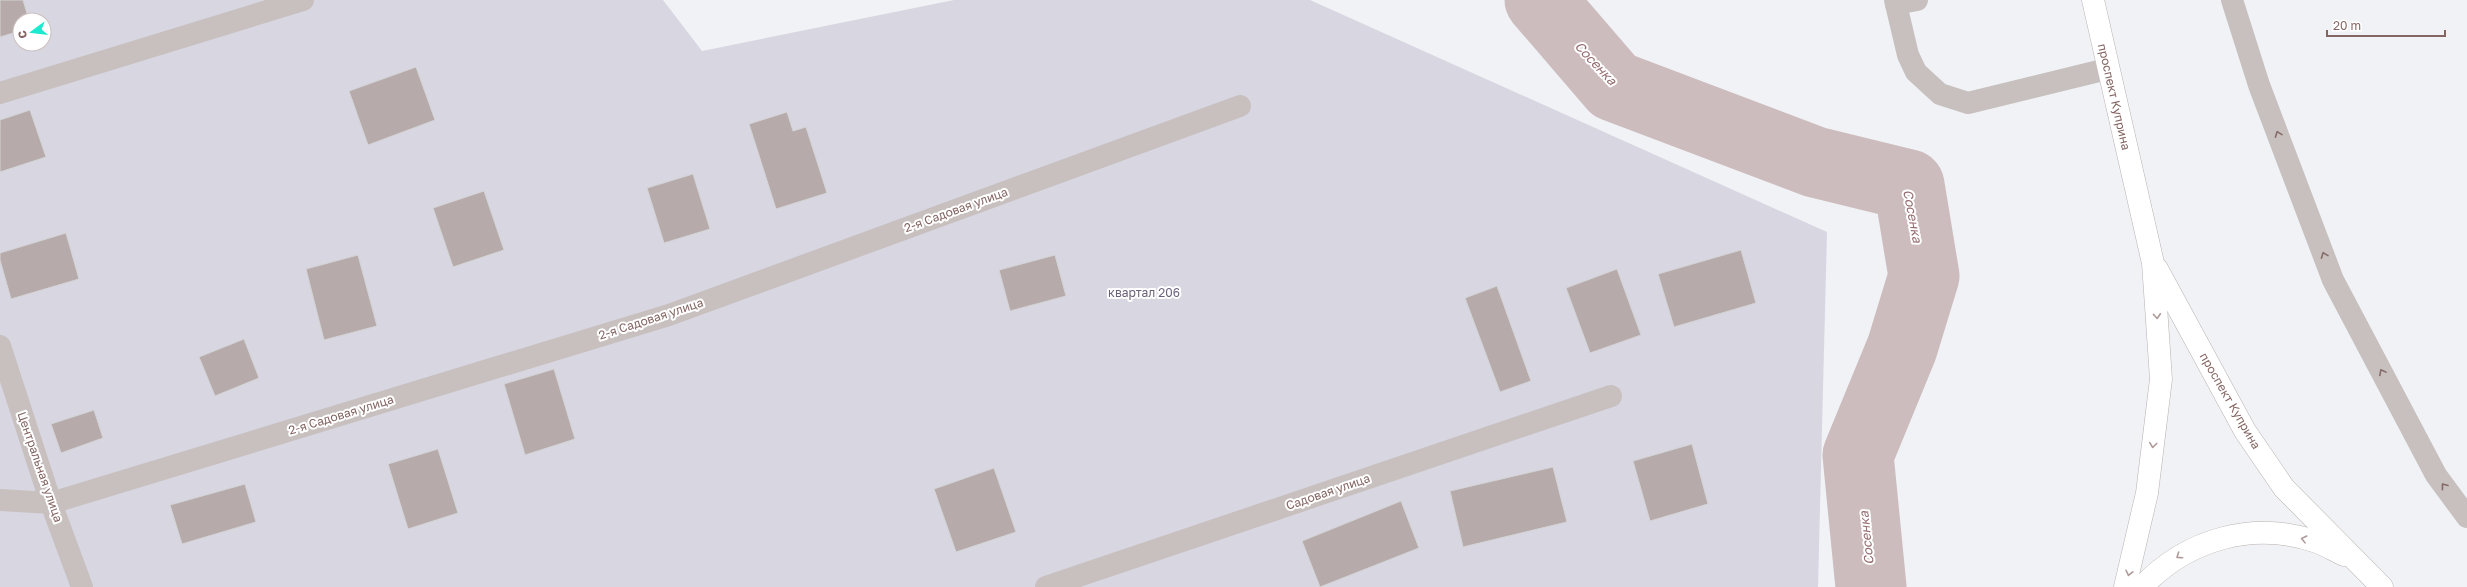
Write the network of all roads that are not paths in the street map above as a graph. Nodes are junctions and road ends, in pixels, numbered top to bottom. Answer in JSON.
{"nodes":[{"id":1,"x":303,"y":0,"type":"edge"},
{"id":2,"x":1917,"y":0,"type":"edge"},
{"id":3,"x":2093,"y":0,"type":"edge"},
{"id":4,"x":2232,"y":0,"type":"edge"},
{"id":5,"x":1896,"y":2,"type":"edge"},
{"id":6,"x":2107,"y":69,"type":"junction"},
{"id":7,"x":0,"y":93,"type":"edge"},
{"id":8,"x":1240,"y":106,"type":"dead end"},
{"id":9,"x":2153,"y":263,"type":"junction"},
{"id":10,"x":0,"y":346,"type":"edge"},
{"id":11,"x":1611,"y":396,"type":"dead end"},
{"id":12,"x":0,"y":500,"type":"edge"},
{"id":13,"x":51,"y":503,"type":"junction"},
{"id":14,"x":2467,"y":517,"type":"edge"},
{"id":15,"x":2378,"y":582,"type":"edge"},
{"id":16,"x":82,"y":587,"type":"edge"},
{"id":17,"x":1046,"y":587,"type":"edge"},
{"id":18,"x":2126,"y":587,"type":"edge"},
{"id":19,"x":2142,"y":587,"type":"edge"}],
"edges":[{"from":1,"to":7,"type":"street"},
{"from":2,"to":5,"type":"street"},
{"from":3,"to":6,"type":"main road","name":"проспект Куприна"},
{"from":14,"to":4,"type":"street","one_way":true},
{"from":5,"to":6,"type":"street"},
{"from":6,"to":9,"type":"main road","name":"проспект Куприна"},
{"from":8,"to":13,"type":"street","name":"2-я Садовая улица"},
{"from":9,"to":15,"type":"main road","name":"проспект Куприна"},
{"from":9,"to":18,"type":"main road","name":"проспект Куприна","one_way":true},
{"from":10,"to":13,"type":"street","name":"Центральная улица"},
{"from":11,"to":17,"type":"street","name":"Садовая улица"},
{"from":12,"to":13,"type":"street"},
{"from":13,"to":16,"type":"street","name":"Центральная улица"},
{"from":15,"to":19,"type":"main road","name":"проспект Куприна","one_way":true}]}
